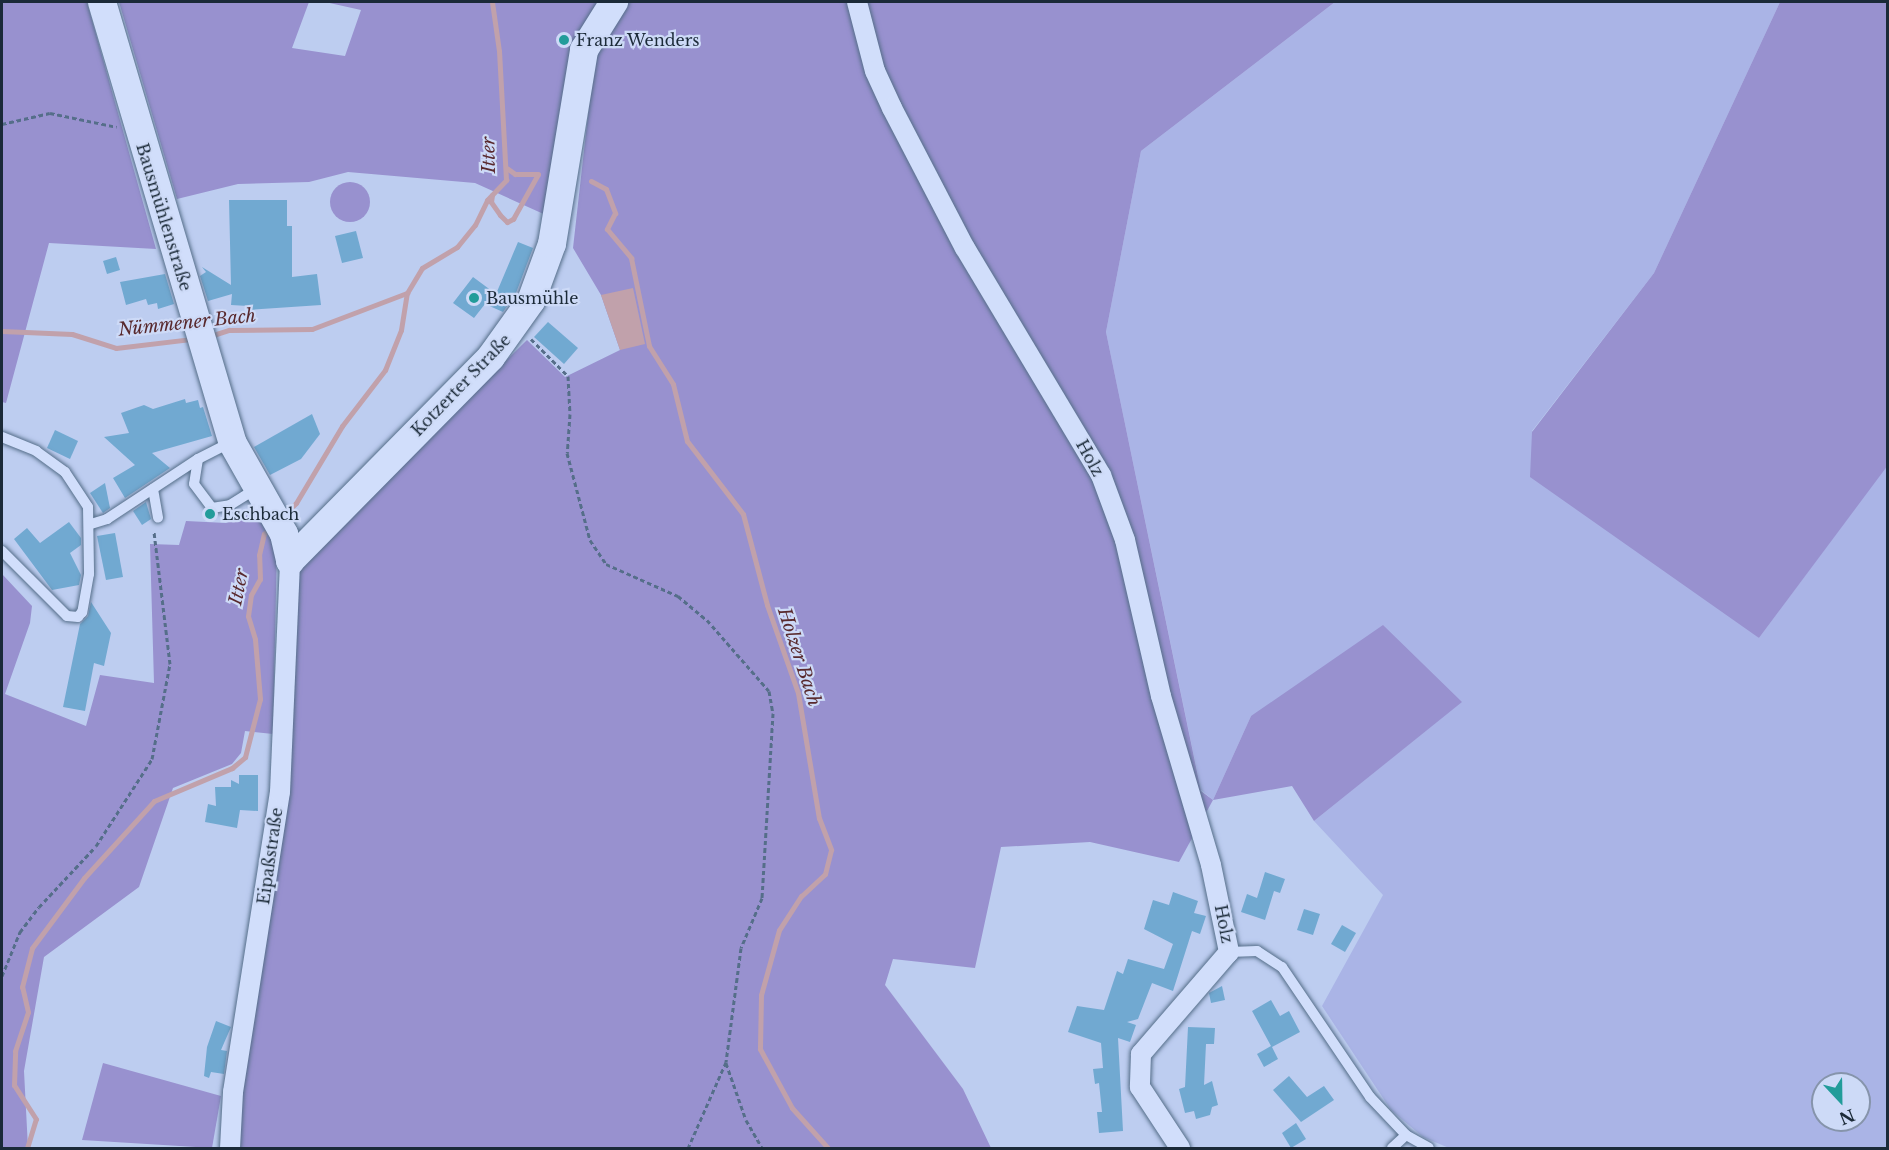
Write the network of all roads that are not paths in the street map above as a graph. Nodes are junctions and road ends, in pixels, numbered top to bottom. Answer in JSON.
{"nodes":[{"id":1,"x":102,"y":2,"type":"edge"},
{"id":2,"x":614,"y":2,"type":"edge"},
{"id":3,"x":857,"y":2,"type":"edge"},
{"id":4,"x":2,"y":437,"type":"edge"},
{"id":5,"x":232,"y":442,"type":"junction"},
{"id":6,"x":198,"y":459,"type":"junction"},
{"id":7,"x":258,"y":488,"type":"junction"},
{"id":8,"x":153,"y":489,"type":"junction"},
{"id":9,"x":158,"y":518,"type":"road end"},
{"id":10,"x":91,"y":524,"type":"junction"},
{"id":11,"x":282,"y":536,"type":"junction"},
{"id":12,"x":2,"y":551,"type":"edge"},
{"id":13,"x":1229,"y":952,"type":"junction"},
{"id":14,"x":1406,"y":1135,"type":"junction"},
{"id":15,"x":230,"y":1149,"type":"edge"},
{"id":16,"x":1180,"y":1149,"type":"edge"},
{"id":17,"x":1392,"y":1149,"type":"edge"},
{"id":18,"x":1429,"y":1149,"type":"edge"}],
"edges":[{"from":1,"to":5,"type":"street","name":"Bausmühlenstraße"},
{"from":2,"to":11,"type":"street","name":"Kotzerter Straße"},
{"from":3,"to":13,"type":"street","name":"Holz"},
{"from":4,"to":10,"type":"lane"},
{"from":5,"to":6,"type":"lane"},
{"from":5,"to":7,"type":"street","name":"Bausmühlenstraße"},
{"from":6,"to":7,"type":"lane"},
{"from":6,"to":8,"type":"lane"},
{"from":7,"to":11,"type":"street","name":"Bausmühlenstraße"},
{"from":8,"to":9,"type":"lane"},
{"from":8,"to":10,"type":"lane"},
{"from":10,"to":12,"type":"lane"},
{"from":11,"to":15,"type":"street","name":"Eipaßstraße"},
{"from":13,"to":14,"type":"lane","name":"Holz"},
{"from":13,"to":16,"type":"street","name":"Holz"},
{"from":14,"to":17,"type":"lane"},
{"from":14,"to":18,"type":"lane","name":"Holz"}]}
